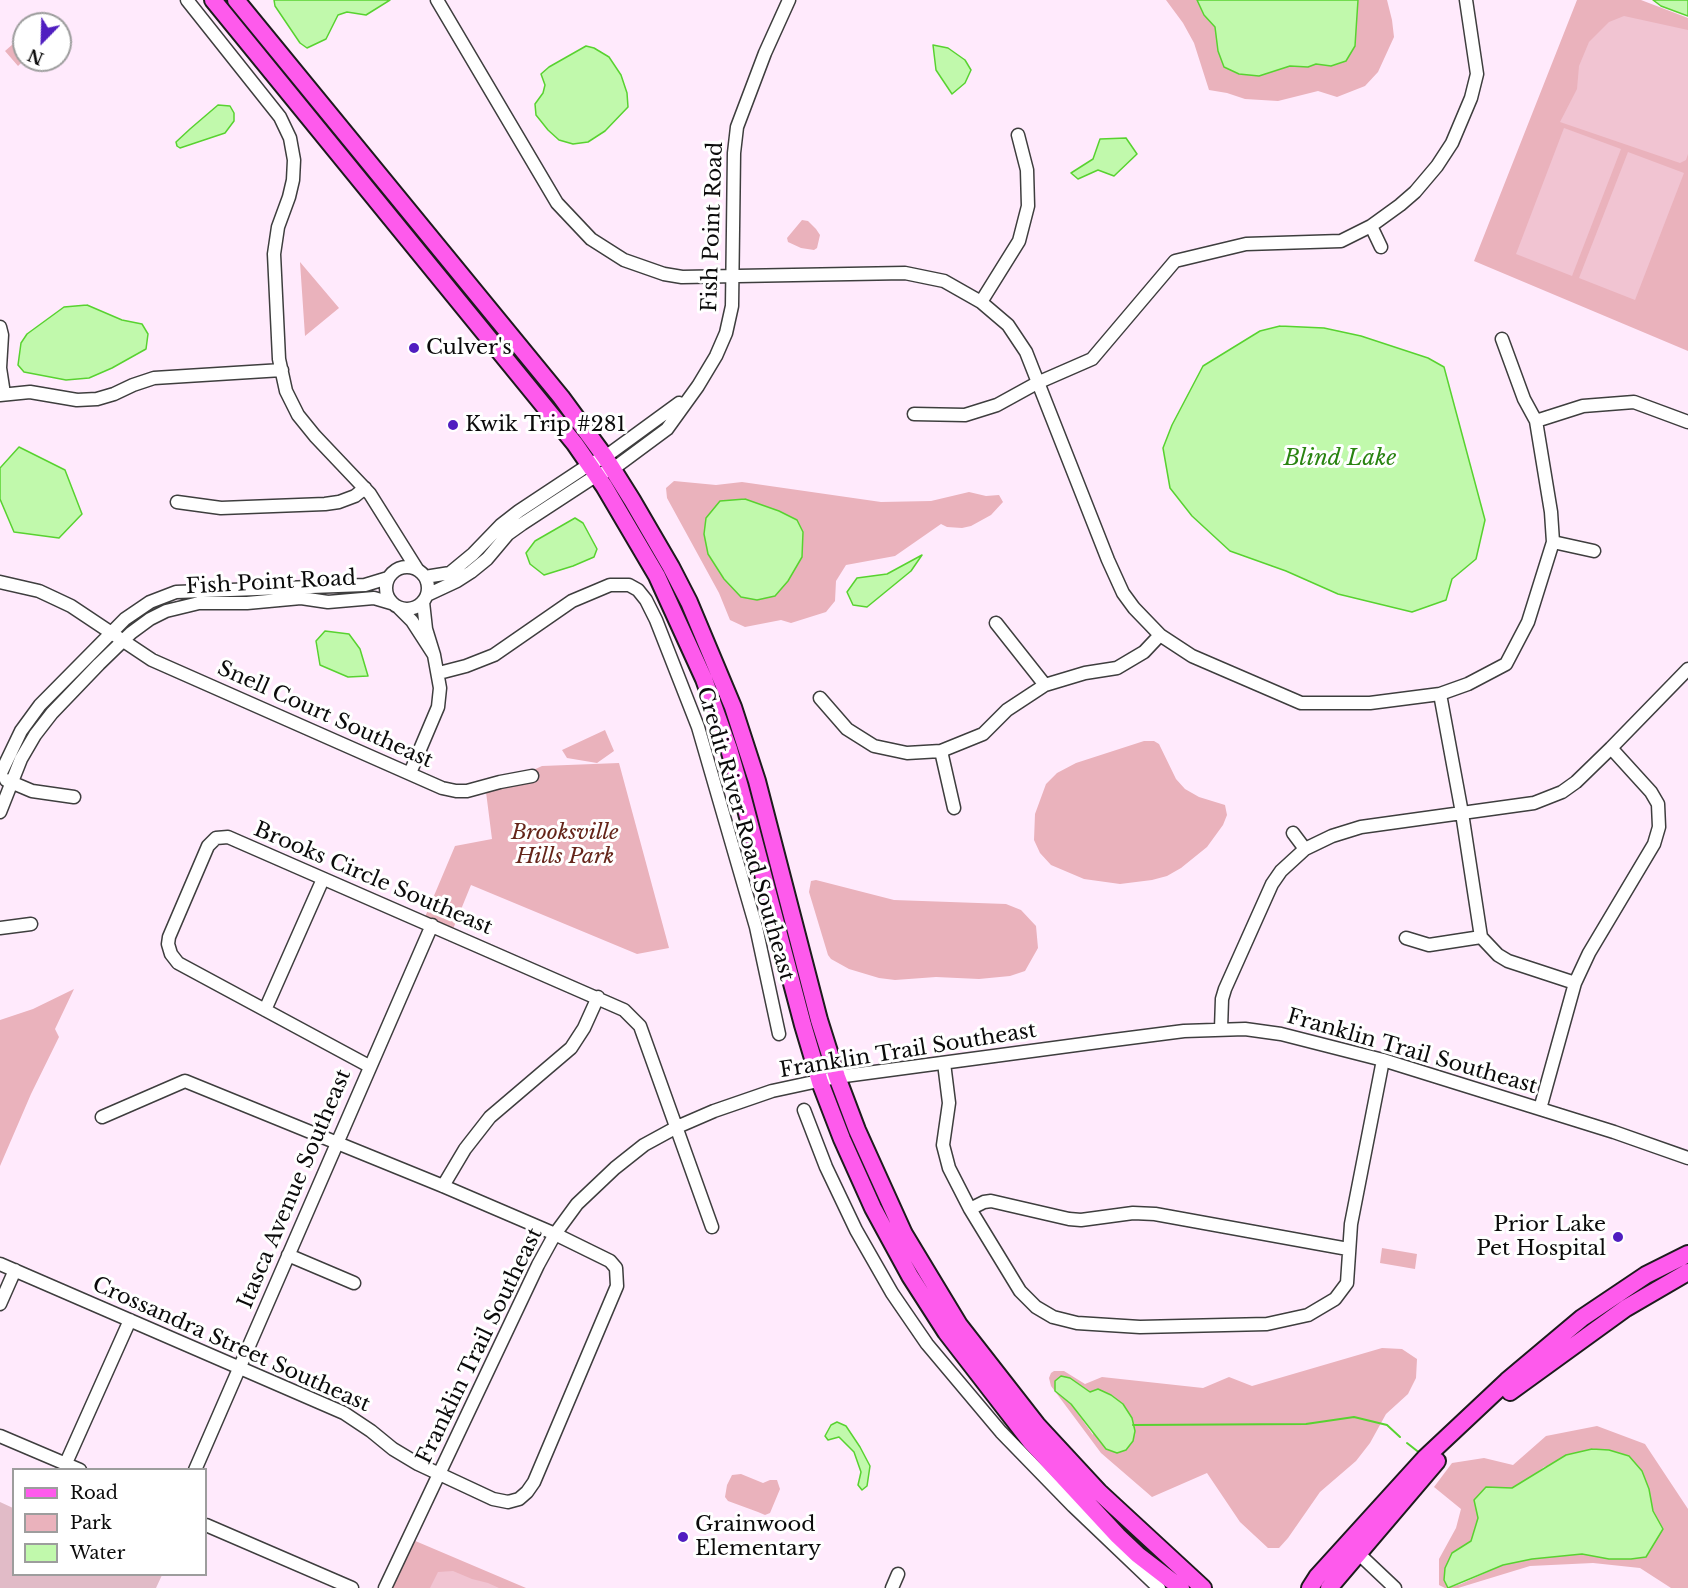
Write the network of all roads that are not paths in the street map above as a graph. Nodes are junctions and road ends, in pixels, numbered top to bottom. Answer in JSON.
{"nodes":[{"id":1,"x":187,"y":0,"type":"edge"},
{"id":2,"x":236,"y":0,"type":"edge"},
{"id":3,"x":437,"y":0,"type":"edge"},
{"id":4,"x":789,"y":0,"type":"edge"},
{"id":5,"x":1466,"y":0,"type":"edge"},
{"id":6,"x":219,"y":2,"type":"edge"},
{"id":7,"x":1018,"y":135,"type":"dead end"},
{"id":8,"x":1371,"y":226,"type":"junction"},
{"id":9,"x":1382,"y":247,"type":"dead end"},
{"id":10,"x":734,"y":274,"type":"junction"},
{"id":11,"x":981,"y":302,"type":"junction"},
{"id":12,"x":0,"y":327,"type":"edge"},
{"id":13,"x":1502,"y":339,"type":"dead end"},
{"id":14,"x":282,"y":370,"type":"junction"},
{"id":15,"x":1037,"y":383,"type":"junction"},
{"id":16,"x":2,"y":394,"type":"edge"},
{"id":17,"x":914,"y":414,"type":"dead end"},
{"id":18,"x":1536,"y":421,"type":"junction"},
{"id":19,"x":1688,"y":422,"type":"edge"},
{"id":20,"x":601,"y":467,"type":"junction"},
{"id":21,"x":365,"y":488,"type":"junction"},
{"id":22,"x":177,"y":502,"type":"dead end"},
{"id":23,"x":1553,"y":542,"type":"junction"},
{"id":24,"x":402,"y":547,"type":"junction"},
{"id":25,"x":1594,"y":551,"type":"dead end"},
{"id":26,"x":421,"y":573,"type":"junction"},
{"id":27,"x":389,"y":576,"type":"junction"},
{"id":28,"x":0,"y":582,"type":"edge"},
{"id":29,"x":425,"y":598,"type":"junction"},
{"id":30,"x":395,"y":606,"type":"junction"},
{"id":31,"x":996,"y":622,"type":"dead end"},
{"id":32,"x":111,"y":634,"type":"junction"},
{"id":33,"x":1160,"y":635,"type":"junction"},
{"id":34,"x":123,"y":641,"type":"junction"},
{"id":35,"x":434,"y":655,"type":"junction"},
{"id":36,"x":1688,"y":669,"type":"edge"},
{"id":37,"x":438,"y":672,"type":"junction"},
{"id":38,"x":1045,"y":686,"type":"junction"},
{"id":39,"x":1440,"y":694,"type":"junction"},
{"id":40,"x":820,"y":698,"type":"dead end"},
{"id":41,"x":1611,"y":748,"type":"junction"},
{"id":42,"x":941,"y":751,"type":"junction"},
{"id":43,"x":410,"y":773,"type":"junction"},
{"id":44,"x":532,"y":776,"type":"dead end"},
{"id":45,"x":4,"y":778,"type":"edge"},
{"id":46,"x":74,"y":797,"type":"dead end"},
{"id":47,"x":954,"y":808,"type":"dead end"},
{"id":48,"x":0,"y":812,"type":"edge"},
{"id":49,"x":1462,"y":813,"type":"junction"},
{"id":50,"x":1293,"y":833,"type":"dead end"},
{"id":51,"x":1305,"y":849,"type":"junction"},
{"id":52,"x":323,"y":879,"type":"junction"},
{"id":53,"x":31,"y":924,"type":"dead end"},
{"id":54,"x":432,"y":925,"type":"junction"},
{"id":55,"x":0,"y":928,"type":"edge"},
{"id":56,"x":1481,"y":937,"type":"junction"},
{"id":57,"x":1406,"y":938,"type":"dead end"},
{"id":58,"x":1575,"y":982,"type":"junction"},
{"id":59,"x":598,"y":997,"type":"junction"},
{"id":60,"x":265,"y":1010,"type":"junction"},
{"id":61,"x":1221,"y":1029,"type":"junction"},
{"id":62,"x":779,"y":1034,"type":"dead end"},
{"id":63,"x":1383,"y":1060,"type":"junction"},
{"id":64,"x":944,"y":1063,"type":"junction"},
{"id":65,"x":369,"y":1066,"type":"junction"},
{"id":66,"x":829,"y":1079,"type":"junction"},
{"id":67,"x":1540,"y":1109,"type":"junction"},
{"id":68,"x":804,"y":1110,"type":"dead end"},
{"id":69,"x":102,"y":1117,"type":"dead end"},
{"id":70,"x":677,"y":1127,"type":"junction"},
{"id":71,"x":337,"y":1142,"type":"junction"},
{"id":72,"x":1688,"y":1158,"type":"edge"},
{"id":73,"x":443,"y":1186,"type":"junction"},
{"id":74,"x":970,"y":1209,"type":"junction"},
{"id":75,"x":712,"y":1227,"type":"dead end"},
{"id":76,"x":555,"y":1234,"type":"junction"},
{"id":77,"x":1348,"y":1249,"type":"junction"},
{"id":78,"x":1688,"y":1254,"type":"edge"},
{"id":79,"x":288,"y":1255,"type":"junction"},
{"id":80,"x":0,"y":1264,"type":"edge"},
{"id":81,"x":15,"y":1270,"type":"junction"},
{"id":82,"x":1688,"y":1272,"type":"edge"},
{"id":83,"x":354,"y":1283,"type":"dead end"},
{"id":84,"x":0,"y":1304,"type":"edge"},
{"id":85,"x":130,"y":1320,"type":"junction"},
{"id":86,"x":239,"y":1368,"type":"junction"},
{"id":87,"x":0,"y":1436,"type":"edge"},
{"id":88,"x":66,"y":1463,"type":"junction"},
{"id":89,"x":76,"y":1468,"type":"edge"},
{"id":90,"x":196,"y":1468,"type":"edge"},
{"id":91,"x":438,"y":1475,"type":"junction"},
{"id":92,"x":207,"y":1525,"type":"edge"},
{"id":93,"x":1359,"y":1554,"type":"junction"},
{"id":94,"x":898,"y":1574,"type":"dead end"},
{"id":95,"x":352,"y":1588,"type":"edge"},
{"id":96,"x":385,"y":1588,"type":"edge"},
{"id":97,"x":892,"y":1588,"type":"edge"},
{"id":98,"x":1159,"y":1588,"type":"edge"},
{"id":99,"x":1180,"y":1588,"type":"edge"},
{"id":100,"x":1203,"y":1588,"type":"edge"},
{"id":101,"x":1310,"y":1588,"type":"edge"},
{"id":102,"x":1329,"y":1588,"type":"edge"},
{"id":103,"x":1395,"y":1588,"type":"edge"}],
"edges":[{"from":1,"to":14,"type":"street"},
{"from":2,"to":20,"type":"main road"},
{"from":3,"to":10,"type":"street"},
{"from":4,"to":10,"type":"street","name":"Fish Point Road"},
{"from":5,"to":8,"type":"street"},
{"from":6,"to":20,"type":"main road"},
{"from":7,"to":11,"type":"street"},
{"from":8,"to":9,"type":"street"},
{"from":8,"to":15,"type":"street"},
{"from":10,"to":11,"type":"street"},
{"from":10,"to":20,"type":"street","name":"Fish Point Road"},
{"from":11,"to":15,"type":"street"},
{"from":12,"to":16,"type":"street"},
{"from":13,"to":18,"type":"street"},
{"from":14,"to":16,"type":"street"},
{"from":14,"to":21,"type":"street"},
{"from":15,"to":17,"type":"street"},
{"from":15,"to":33,"type":"street"},
{"from":18,"to":19,"type":"street"},
{"from":18,"to":23,"type":"street"},
{"from":20,"to":26,"type":"street","name":"Fish Point Road"},
{"from":20,"to":29,"type":"street","name":"Fish Point Road"},
{"from":20,"to":66,"type":"main road"},
{"from":21,"to":22,"type":"street"},
{"from":21,"to":24,"type":"street"},
{"from":23,"to":25,"type":"street"},
{"from":23,"to":39,"type":"street"},
{"from":24,"to":26,"type":"street"},
{"from":24,"to":27,"type":"street"},
{"from":26,"to":27,"type":"street"},
{"from":26,"to":29,"type":"street"},
{"from":27,"to":30,"type":"street"},
{"from":27,"to":32,"type":"street","name":"Fish Point Road"},
{"from":28,"to":32,"type":"street","name":"Snell Court Southeast"},
{"from":29,"to":30,"type":"street"},
{"from":29,"to":35,"type":"street"},
{"from":30,"to":34,"type":"street","name":"Fish Point Road"},
{"from":30,"to":35,"type":"street"},
{"from":31,"to":38,"type":"street"},
{"from":32,"to":34,"type":"street","name":"Snell Court Southeast"},
{"from":32,"to":45,"type":"street","name":"Fish Point Road"},
{"from":33,"to":38,"type":"street"},
{"from":33,"to":39,"type":"street"},
{"from":34,"to":43,"type":"street","name":"Snell Court Southeast"},
{"from":34,"to":45,"type":"street","name":"Fish Point Road"},
{"from":35,"to":37,"type":"street"},
{"from":36,"to":41,"type":"street"},
{"from":37,"to":43,"type":"street"},
{"from":37,"to":62,"type":"street","name":"Credit River Road Southeast"},
{"from":38,"to":42,"type":"street"},
{"from":39,"to":49,"type":"street"},
{"from":40,"to":42,"type":"street"},
{"from":41,"to":49,"type":"street"},
{"from":41,"to":58,"type":"street"},
{"from":42,"to":47,"type":"street"},
{"from":43,"to":44,"type":"street","name":"Snell Court Southeast"},
{"from":45,"to":46,"type":"street"},
{"from":45,"to":48,"type":"street","name":"Fish Point Road"},
{"from":49,"to":51,"type":"street"},
{"from":49,"to":56,"type":"street"},
{"from":50,"to":51,"type":"street"},
{"from":51,"to":61,"type":"street"},
{"from":52,"to":54,"type":"street","name":"Brooks Circle Southeast"},
{"from":52,"to":60,"type":"street"},
{"from":52,"to":60,"type":"street","name":"Brooks Circle Southeast"},
{"from":53,"to":55,"type":"street"},
{"from":54,"to":59,"type":"street","name":"Brooks Circle Southeast"},
{"from":54,"to":65,"type":"street","name":"Itasca Avenue Southeast"},
{"from":56,"to":57,"type":"street"},
{"from":56,"to":58,"type":"street"},
{"from":58,"to":67,"type":"street"},
{"from":59,"to":70,"type":"street","name":"Brooks Circle Southeast"},
{"from":59,"to":73,"type":"street"},
{"from":60,"to":65,"type":"street","name":"Brooks Circle Southeast"},
{"from":61,"to":63,"type":"street","name":"Franklin Trail Southeast"},
{"from":61,"to":64,"type":"street","name":"Franklin Trail Southeast"},
{"from":63,"to":67,"type":"street","name":"Franklin Trail Southeast"},
{"from":63,"to":77,"type":"street"},
{"from":64,"to":66,"type":"street","name":"Franklin Trail Southeast"},
{"from":64,"to":74,"type":"street"},
{"from":65,"to":71,"type":"street","name":"Itasca Avenue Southeast"},
{"from":66,"to":70,"type":"street","name":"Franklin Trail Southeast"},
{"from":66,"to":99,"type":"main road"},
{"from":66,"to":100,"type":"main road"},
{"from":67,"to":72,"type":"street","name":"Franklin Trail Southeast"},
{"from":68,"to":98,"type":"street"},
{"from":69,"to":71,"type":"street"},
{"from":70,"to":75,"type":"street","name":"Brooks Circle Southeast"},
{"from":70,"to":76,"type":"street","name":"Franklin Trail Southeast"},
{"from":71,"to":73,"type":"street"},
{"from":71,"to":79,"type":"street","name":"Itasca Avenue Southeast"},
{"from":73,"to":76,"type":"street"},
{"from":74,"to":77,"type":"street"},
{"from":74,"to":77,"type":"street"},
{"from":76,"to":91,"type":"street","name":"Franklin Trail Southeast"},
{"from":76,"to":91,"type":"street","name":"Crossandra Street Southeast"},
{"from":78,"to":101,"type":"main road"},
{"from":79,"to":83,"type":"street"},
{"from":79,"to":86,"type":"street","name":"Itasca Avenue Southeast"},
{"from":80,"to":81,"type":"street","name":"Crossandra Street Southeast"},
{"from":81,"to":84,"type":"street"},
{"from":81,"to":85,"type":"street","name":"Crossandra Street Southeast"},
{"from":82,"to":93,"type":"main road"},
{"from":85,"to":86,"type":"street","name":"Crossandra Street Southeast"},
{"from":85,"to":88,"type":"street"},
{"from":86,"to":90,"type":"street","name":"Itasca Avenue Southeast"},
{"from":86,"to":91,"type":"street","name":"Crossandra Street Southeast"},
{"from":87,"to":88,"type":"street"},
{"from":88,"to":89,"type":"street"},
{"from":91,"to":96,"type":"street","name":"Franklin Trail Southeast"},
{"from":92,"to":95,"type":"street"},
{"from":93,"to":102,"type":"main road"},
{"from":93,"to":103,"type":"street"},
{"from":94,"to":97,"type":"street"}]}
